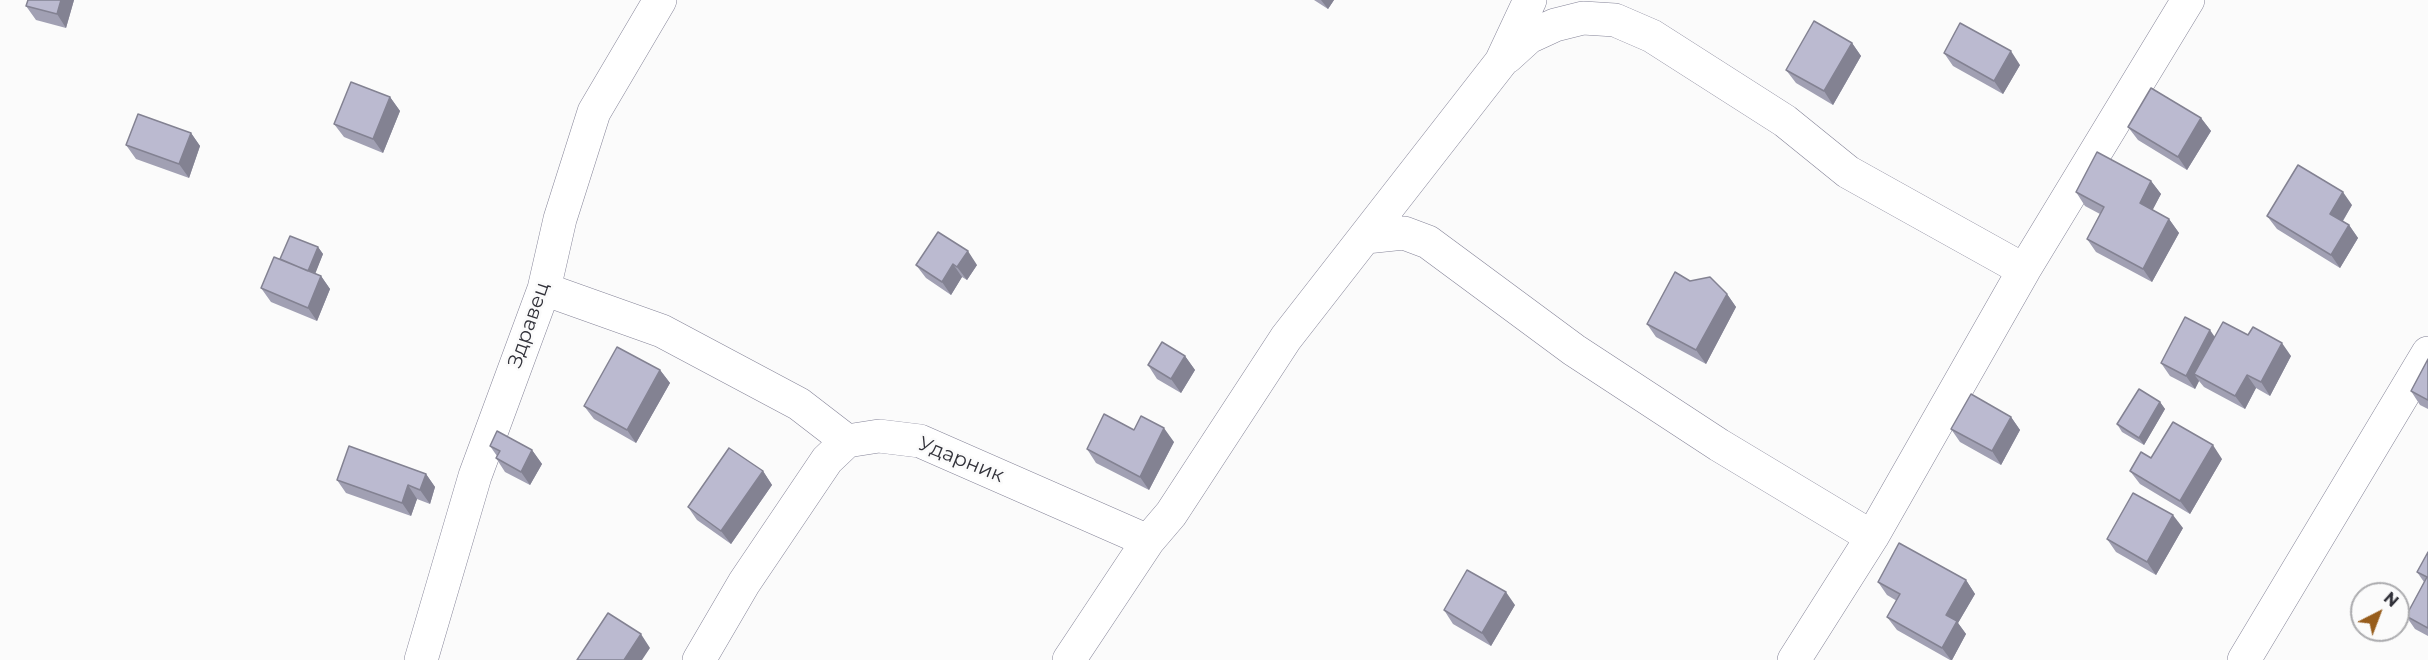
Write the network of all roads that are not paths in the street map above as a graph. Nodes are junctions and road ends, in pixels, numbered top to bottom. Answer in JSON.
{"nodes":[{"id":1,"x":660,"y":0,"type":"edge"},
{"id":2,"x":1530,"y":0,"type":"edge"},
{"id":3,"x":2188,"y":0,"type":"edge"},
{"id":4,"x":1501,"y":62,"type":"junction"},
{"id":5,"x":1366,"y":237,"type":"junction"},
{"id":6,"x":2024,"y":270,"type":"junction"},
{"id":7,"x":544,"y":289,"type":"junction"},
{"id":8,"x":2428,"y":353,"type":"edge"},
{"id":9,"x":847,"y":441,"type":"junction"},
{"id":10,"x":1872,"y":537,"type":"junction"},
{"id":11,"x":1148,"y":541,"type":"junction"},
{"id":12,"x":421,"y":660,"type":"edge"},
{"id":13,"x":699,"y":660,"type":"edge"},
{"id":14,"x":1069,"y":660,"type":"edge"},
{"id":15,"x":1794,"y":660,"type":"edge"},
{"id":16,"x":2244,"y":660,"type":"edge"}],
"edges":[{"from":1,"to":7,"type":"street","name":"Здравец"},
{"from":2,"to":4,"type":"street"},
{"from":3,"to":6,"type":"street"},
{"from":4,"to":5,"type":"street"},
{"from":4,"to":6,"type":"street"},
{"from":5,"to":10,"type":"street"},
{"from":5,"to":11,"type":"street"},
{"from":6,"to":10,"type":"street"},
{"from":7,"to":9,"type":"street"},
{"from":7,"to":12,"type":"street","name":"Здравец"},
{"from":8,"to":16,"type":"street"},
{"from":9,"to":11,"type":"street","name":"Ударник"},
{"from":9,"to":13,"type":"street"},
{"from":10,"to":15,"type":"street"},
{"from":11,"to":14,"type":"street"}]}
